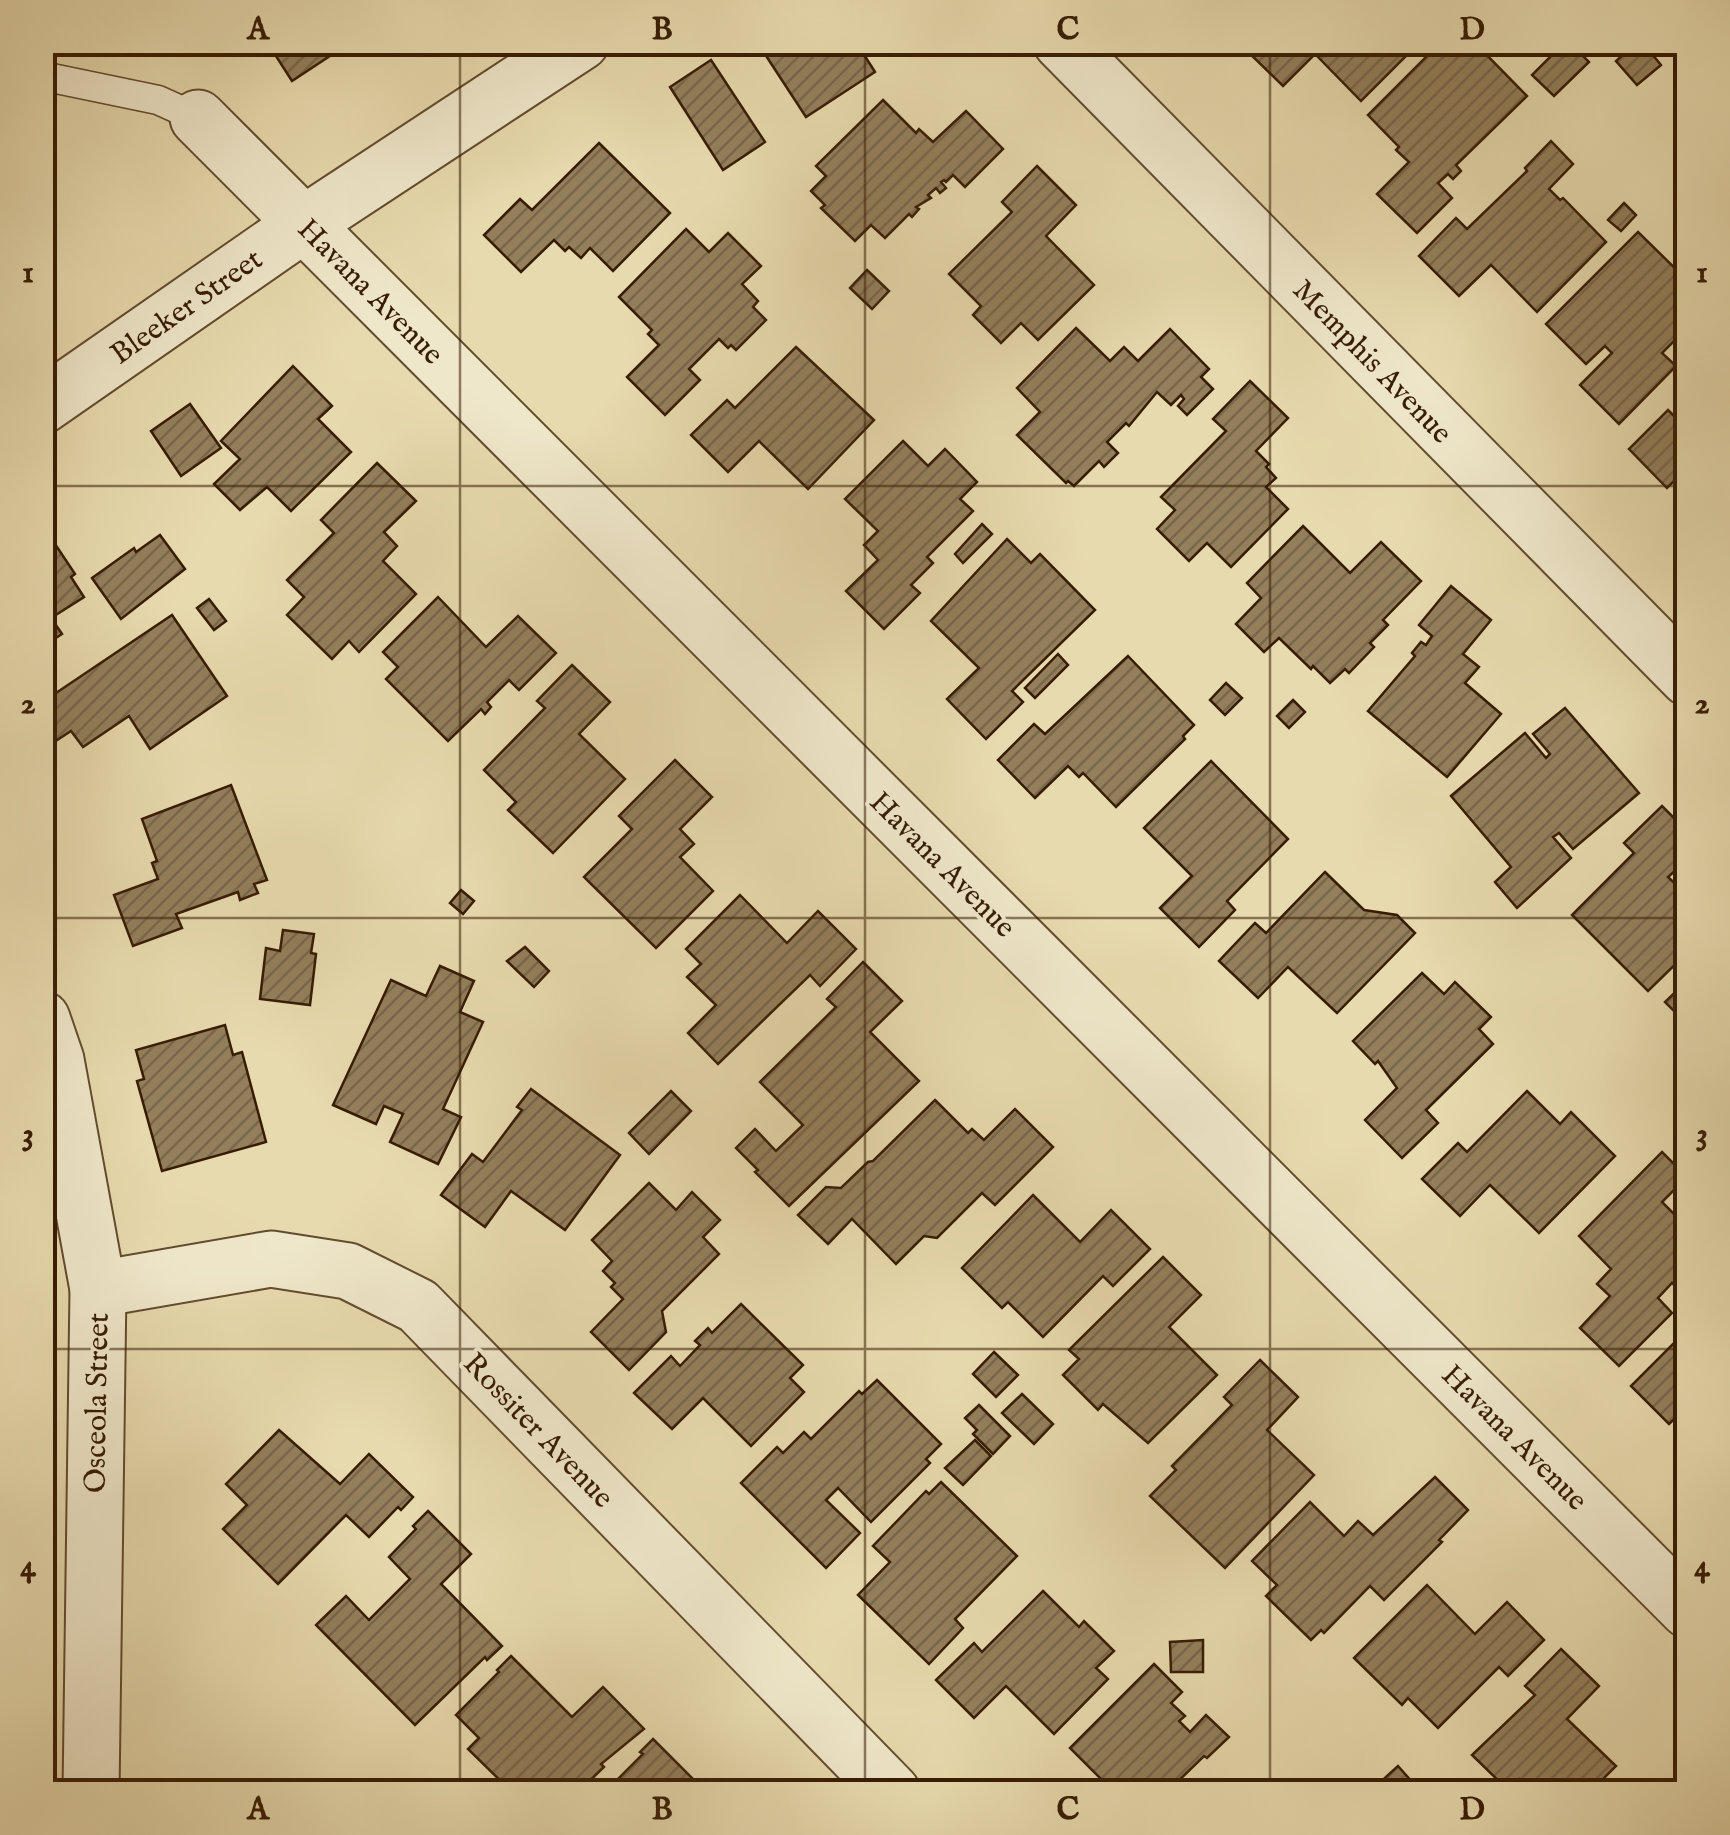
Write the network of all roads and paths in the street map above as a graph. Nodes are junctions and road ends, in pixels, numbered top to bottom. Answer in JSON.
{"nodes":[{"id":1,"x":581,"y":42,"type":"edge"},
{"id":2,"x":1062,"y":42,"type":"edge"},
{"id":3,"x":42,"y":76,"type":"edge"},
{"id":4,"x":198,"y":118,"type":"joint"},
{"id":5,"x":304,"y":224,"type":"junction"},
{"id":6,"x":42,"y":406,"type":"edge"},
{"id":7,"x":1688,"y":678,"type":"edge"},
{"id":8,"x":42,"y":1019,"type":"edge"},
{"id":9,"x":98,"y":1289,"type":"junction"},
{"id":10,"x":1688,"y":1610,"type":"edge"},
{"id":11,"x":91,"y":1792,"type":"edge"},
{"id":12,"x":892,"y":1792,"type":"edge"}],
"edges":[{"from":1,"to":5,"type":"street","name":"Bleeker Street"},
{"from":2,"to":7,"type":"street","name":"Memphis Avenue"},
{"from":3,"to":4,"type":"lane"},
{"from":4,"to":5,"type":"street","name":"Havana Avenue"},
{"from":5,"to":6,"type":"street","name":"Bleeker Street"},
{"from":5,"to":10,"type":"street","name":"Havana Avenue"},
{"from":8,"to":9,"type":"street","name":"Osceola Street"},
{"from":9,"to":11,"type":"street","name":"Osceola Street"},
{"from":9,"to":12,"type":"street","name":"Rossiter Avenue"}]}
